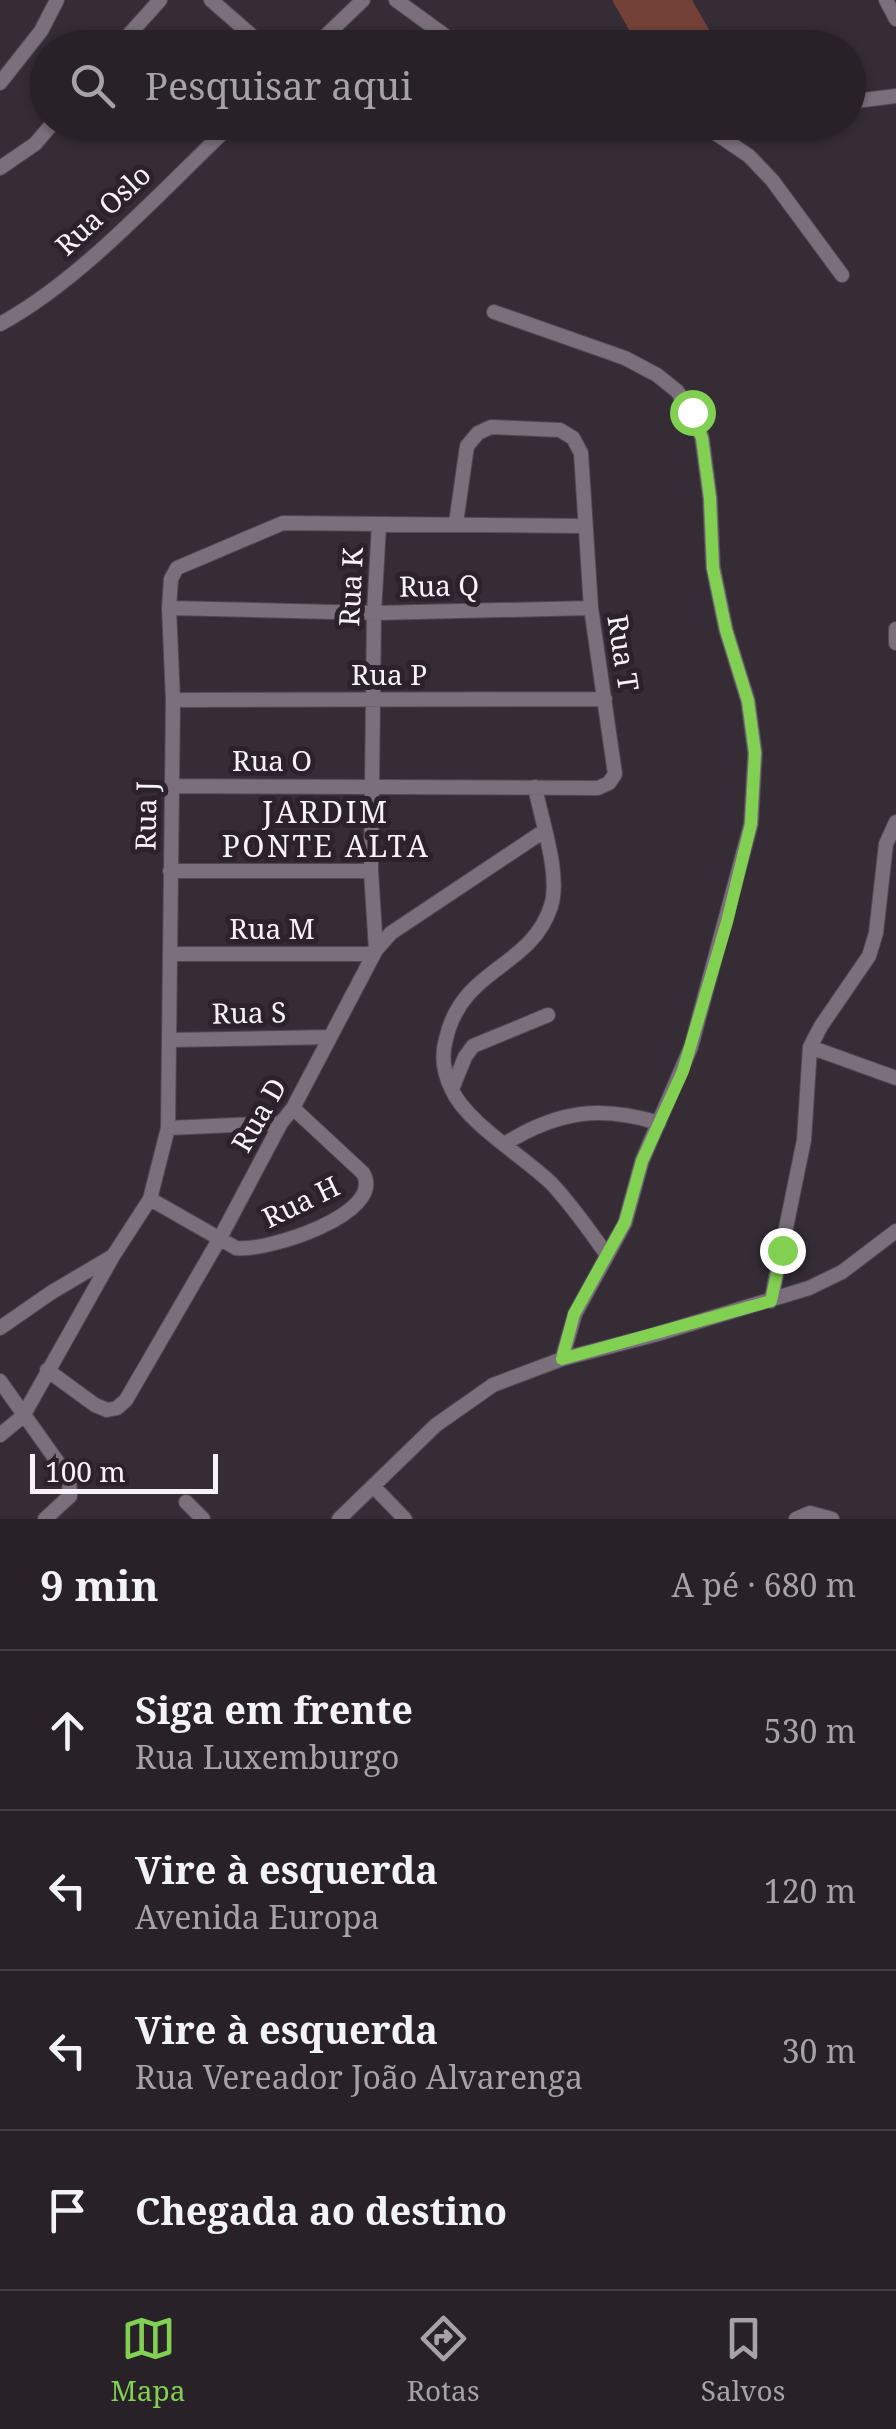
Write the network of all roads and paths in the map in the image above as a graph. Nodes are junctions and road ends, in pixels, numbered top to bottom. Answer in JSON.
{"nodes":[{"id":1,"x":57,"y":0,"type":"edge"},
{"id":2,"x":160,"y":0,"type":"edge"},
{"id":3,"x":211,"y":0,"type":"edge"},
{"id":4,"x":363,"y":0,"type":"edge"},
{"id":5,"x":396,"y":0,"type":"edge"},
{"id":6,"x":886,"y":0,"type":"edge"},
{"id":7,"x":896,"y":20,"type":"edge"},
{"id":8,"x":42,"y":30,"type":"edge"},
{"id":9,"x":133,"y":30,"type":"edge"},
{"id":10,"x":245,"y":30,"type":"edge"},
{"id":11,"x":332,"y":30,"type":"edge"},
{"id":12,"x":437,"y":30,"type":"edge"},
{"id":13,"x":30,"y":45,"type":"edge"},
{"id":14,"x":0,"y":82,"type":"edge"},
{"id":15,"x":896,"y":96,"type":"edge"},
{"id":16,"x":866,"y":100,"type":"edge"},
{"id":17,"x":39,"y":140,"type":"edge"},
{"id":18,"x":215,"y":140,"type":"edge"},
{"id":19,"x":726,"y":140,"type":"edge"},
{"id":20,"x":0,"y":168,"type":"edge"},
{"id":21,"x":842,"y":275,"type":"dead end"},
{"id":22,"x":494,"y":312,"type":"dead end"},
{"id":23,"x":0,"y":324,"type":"edge"},
{"id":24,"x":456,"y":524,"type":"junction"},
{"id":25,"x":380,"y":525,"type":"junction"},
{"id":26,"x":584,"y":526,"type":"junction"},
{"id":27,"x":169,"y":608,"type":"junction"},
{"id":28,"x":591,"y":608,"type":"junction"},
{"id":29,"x":374,"y":613,"type":"junction"},
{"id":30,"x":896,"y":630,"type":"edge"},
{"id":31,"x":896,"y":643,"type":"edge"},
{"id":32,"x":173,"y":700,"type":"junction"},
{"id":33,"x":372,"y":700,"type":"junction"},
{"id":34,"x":606,"y":700,"type":"junction"},
{"id":35,"x":372,"y":785,"type":"junction"},
{"id":36,"x":172,"y":786,"type":"junction"},
{"id":37,"x":535,"y":787,"type":"junction"},
{"id":38,"x":896,"y":822,"type":"edge"},
{"id":39,"x":544,"y":831,"type":"junction"},
{"id":40,"x":170,"y":871,"type":"junction"},
{"id":41,"x":371,"y":871,"type":"junction"},
{"id":42,"x":375,"y":952,"type":"junction"},
{"id":43,"x":170,"y":954,"type":"junction"},
{"id":44,"x":548,"y":1015,"type":"dead end"},
{"id":45,"x":330,"y":1036,"type":"junction"},
{"id":46,"x":170,"y":1040,"type":"junction"},
{"id":47,"x":810,"y":1047,"type":"junction"},
{"id":48,"x":896,"y":1078,"type":"edge"},
{"id":49,"x":452,"y":1089,"type":"junction"},
{"id":50,"x":293,"y":1108,"type":"junction"},
{"id":51,"x":282,"y":1123,"type":"junction"},
{"id":52,"x":658,"y":1123,"type":"junction"},
{"id":53,"x":168,"y":1128,"type":"junction"},
{"id":54,"x":506,"y":1143,"type":"junction"},
{"id":55,"x":150,"y":1199,"type":"junction"},
{"id":56,"x":896,"y":1230,"type":"edge"},
{"id":57,"x":220,"y":1238,"type":"junction"},
{"id":58,"x":607,"y":1255,"type":"junction"},
{"id":59,"x":113,"y":1256,"type":"junction"},
{"id":60,"x":771,"y":1301,"type":"junction"},
{"id":61,"x":0,"y":1328,"type":"edge"},
{"id":62,"x":562,"y":1359,"type":"junction"},
{"id":63,"x":47,"y":1370,"type":"junction"},
{"id":64,"x":0,"y":1381,"type":"edge"},
{"id":65,"x":23,"y":1416,"type":"junction"},
{"id":66,"x":0,"y":1435,"type":"edge"},
{"id":67,"x":373,"y":1486,"type":"junction"},
{"id":68,"x":186,"y":1502,"type":"dead end"},
{"id":69,"x":45,"y":1519,"type":"edge"},
{"id":70,"x":202,"y":1519,"type":"edge"},
{"id":71,"x":339,"y":1519,"type":"edge"},
{"id":72,"x":405,"y":1519,"type":"edge"},
{"id":73,"x":796,"y":1519,"type":"edge"},
{"id":74,"x":832,"y":1519,"type":"edge"}],
"edges":[{"from":1,"to":8,"type":"street"},
{"from":2,"to":9,"type":"street"},
{"from":3,"to":10,"type":"street"},
{"from":4,"to":11,"type":"street"},
{"from":5,"to":12,"type":"street"},
{"from":6,"to":7,"type":"street"},
{"from":13,"to":14,"type":"street"},
{"from":15,"to":16,"type":"street"},
{"from":17,"to":20,"type":"street"},
{"from":18,"to":23,"type":"street","name":"Rua Oslo"},
{"from":19,"to":21,"type":"street"},
{"from":22,"to":52,"type":"street"},
{"from":24,"to":25,"type":"street","name":"Rua J"},
{"from":24,"to":26,"type":"street","name":"Rua J"},
{"from":24,"to":26,"type":"street","name":"Rua T"},
{"from":25,"to":27,"type":"street","name":"Rua J"},
{"from":25,"to":29,"type":"street","name":"Rua K"},
{"from":26,"to":28,"type":"street","name":"Rua T"},
{"from":27,"to":29,"type":"street","name":"Rua Q"},
{"from":27,"to":32,"type":"street","name":"Rua J"},
{"from":28,"to":29,"type":"street","name":"Rua Q"},
{"from":28,"to":34,"type":"street","name":"Rua T"},
{"from":29,"to":33,"type":"street","name":"Rua K"},
{"from":30,"to":31,"type":"street"},
{"from":32,"to":33,"type":"street","name":"Rua P"},
{"from":32,"to":36,"type":"street","name":"Rua J"},
{"from":33,"to":34,"type":"street","name":"Rua P"},
{"from":33,"to":35,"type":"street","name":"Rua K"},
{"from":34,"to":37,"type":"street","name":"Rua T"},
{"from":35,"to":36,"type":"street","name":"Rua O"},
{"from":35,"to":37,"type":"street","name":"Rua T"},
{"from":35,"to":41,"type":"street","name":"Rua K"},
{"from":36,"to":40,"type":"street","name":"Rua J"},
{"from":37,"to":39,"type":"street"},
{"from":38,"to":47,"type":"street"},
{"from":39,"to":42,"type":"street","name":"Rua D"},
{"from":39,"to":49,"type":"street"},
{"from":40,"to":41,"type":"street"},
{"from":40,"to":43,"type":"street","name":"Rua J"},
{"from":41,"to":42,"type":"street","name":"Rua K"},
{"from":42,"to":43,"type":"street","name":"Rua M"},
{"from":42,"to":45,"type":"street","name":"Rua D"},
{"from":43,"to":46,"type":"street","name":"Rua J"},
{"from":44,"to":49,"type":"street"},
{"from":45,"to":46,"type":"street","name":"Rua S"},
{"from":45,"to":50,"type":"street","name":"Rua D"},
{"from":46,"to":53,"type":"street","name":"Rua J"},
{"from":47,"to":48,"type":"street"},
{"from":47,"to":60,"type":"street"},
{"from":49,"to":54,"type":"street"},
{"from":50,"to":51,"type":"street","name":"Rua D"},
{"from":50,"to":57,"type":"street","name":"Rua H"},
{"from":51,"to":53,"type":"street"},
{"from":51,"to":57,"type":"street","name":"Rua D"},
{"from":52,"to":54,"type":"street"},
{"from":52,"to":58,"type":"street"},
{"from":53,"to":55,"type":"street","name":"Rua J"},
{"from":54,"to":58,"type":"street"},
{"from":55,"to":57,"type":"street","name":"Rua H"},
{"from":55,"to":59,"type":"street","name":"Rua J"},
{"from":56,"to":60,"type":"street"},
{"from":57,"to":63,"type":"street","name":"Rua D"},
{"from":58,"to":62,"type":"street"},
{"from":59,"to":61,"type":"street"},
{"from":59,"to":63,"type":"street","name":"Rua J"},
{"from":60,"to":62,"type":"street"},
{"from":62,"to":67,"type":"street"},
{"from":63,"to":65,"type":"street","name":"Rua J"},
{"from":64,"to":65,"type":"street"},
{"from":65,"to":66,"type":"street","name":"Rua J"},
{"from":65,"to":69,"type":"street"},
{"from":67,"to":71,"type":"street"},
{"from":67,"to":72,"type":"street"},
{"from":68,"to":70,"type":"street"},
{"from":73,"to":74,"type":"street"}]}
